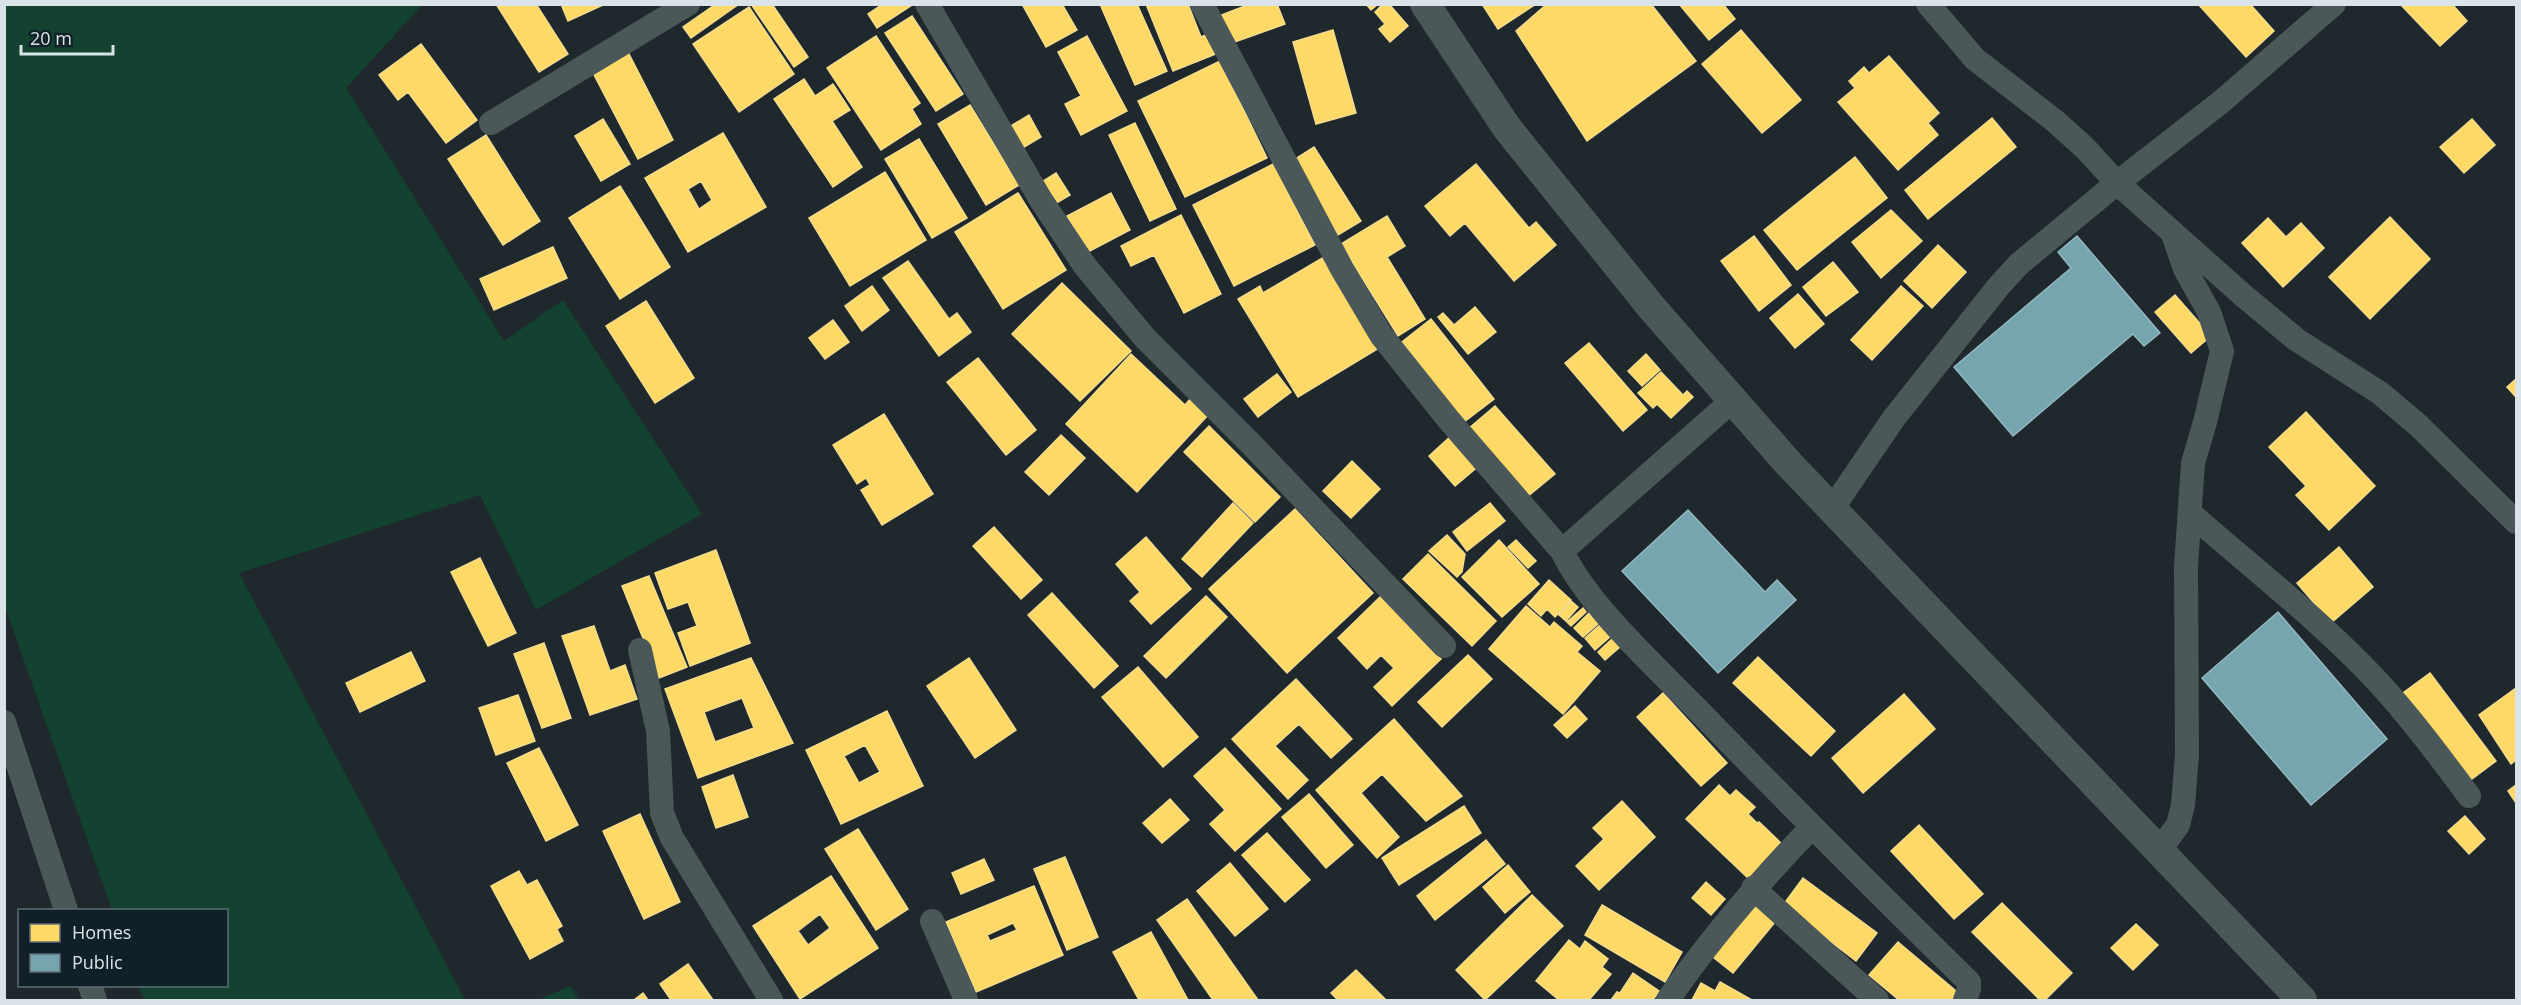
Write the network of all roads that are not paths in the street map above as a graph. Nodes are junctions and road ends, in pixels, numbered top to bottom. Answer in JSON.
{"nodes":[{"id":1,"x":688,"y":4,"type":"edge"},
{"id":2,"x":927,"y":4,"type":"edge"},
{"id":3,"x":1202,"y":4,"type":"edge"},
{"id":4,"x":1425,"y":4,"type":"edge"},
{"id":5,"x":1928,"y":4,"type":"edge"},
{"id":6,"x":2334,"y":4,"type":"edge"},
{"id":7,"x":491,"y":123,"type":"dead end"},
{"id":8,"x":2117,"y":183,"type":"junction"},
{"id":9,"x":2173,"y":231,"type":"junction"},
{"id":10,"x":1733,"y":400,"type":"junction"},
{"id":11,"x":1832,"y":509,"type":"junction"},
{"id":12,"x":2191,"y":514,"type":"junction"},
{"id":13,"x":2517,"y":522,"type":"edge"},
{"id":14,"x":1562,"y":551,"type":"junction"},
{"id":15,"x":1444,"y":646,"type":"dead end"},
{"id":16,"x":640,"y":650,"type":"dead end"},
{"id":17,"x":4,"y":722,"type":"edge"},
{"id":18,"x":2469,"y":796,"type":"dead end"},
{"id":19,"x":1812,"y":827,"type":"junction"},
{"id":20,"x":2158,"y":852,"type":"junction"},
{"id":21,"x":1753,"y":888,"type":"junction"},
{"id":22,"x":66,"y":909,"type":"edge"},
{"id":23,"x":933,"y":921,"type":"dead end"},
{"id":24,"x":771,"y":1000,"type":"edge"},
{"id":25,"x":966,"y":1000,"type":"edge"},
{"id":26,"x":1668,"y":1000,"type":"edge"},
{"id":27,"x":1877,"y":1000,"type":"edge"},
{"id":28,"x":1965,"y":1000,"type":"edge"},
{"id":29,"x":2302,"y":1000,"type":"edge"}],
"edges":[{"from":1,"to":7,"type":"street"},
{"from":2,"to":15,"type":"street"},
{"from":3,"to":14,"type":"street"},
{"from":4,"to":10,"type":"street"},
{"from":5,"to":8,"type":"street"},
{"from":6,"to":8,"type":"street"},
{"from":8,"to":9,"type":"street"},
{"from":8,"to":11,"type":"street"},
{"from":9,"to":12,"type":"street"},
{"from":9,"to":13,"type":"street"},
{"from":10,"to":11,"type":"street"},
{"from":10,"to":14,"type":"street"},
{"from":11,"to":20,"type":"street"},
{"from":12,"to":18,"type":"street"},
{"from":12,"to":20,"type":"street"},
{"from":14,"to":19,"type":"street"},
{"from":16,"to":24,"type":"street"},
{"from":17,"to":22,"type":"street"},
{"from":19,"to":21,"type":"street"},
{"from":19,"to":28,"type":"street"},
{"from":20,"to":29,"type":"street"},
{"from":21,"to":26,"type":"street"},
{"from":21,"to":27,"type":"street"},
{"from":23,"to":25,"type":"street"}]}
